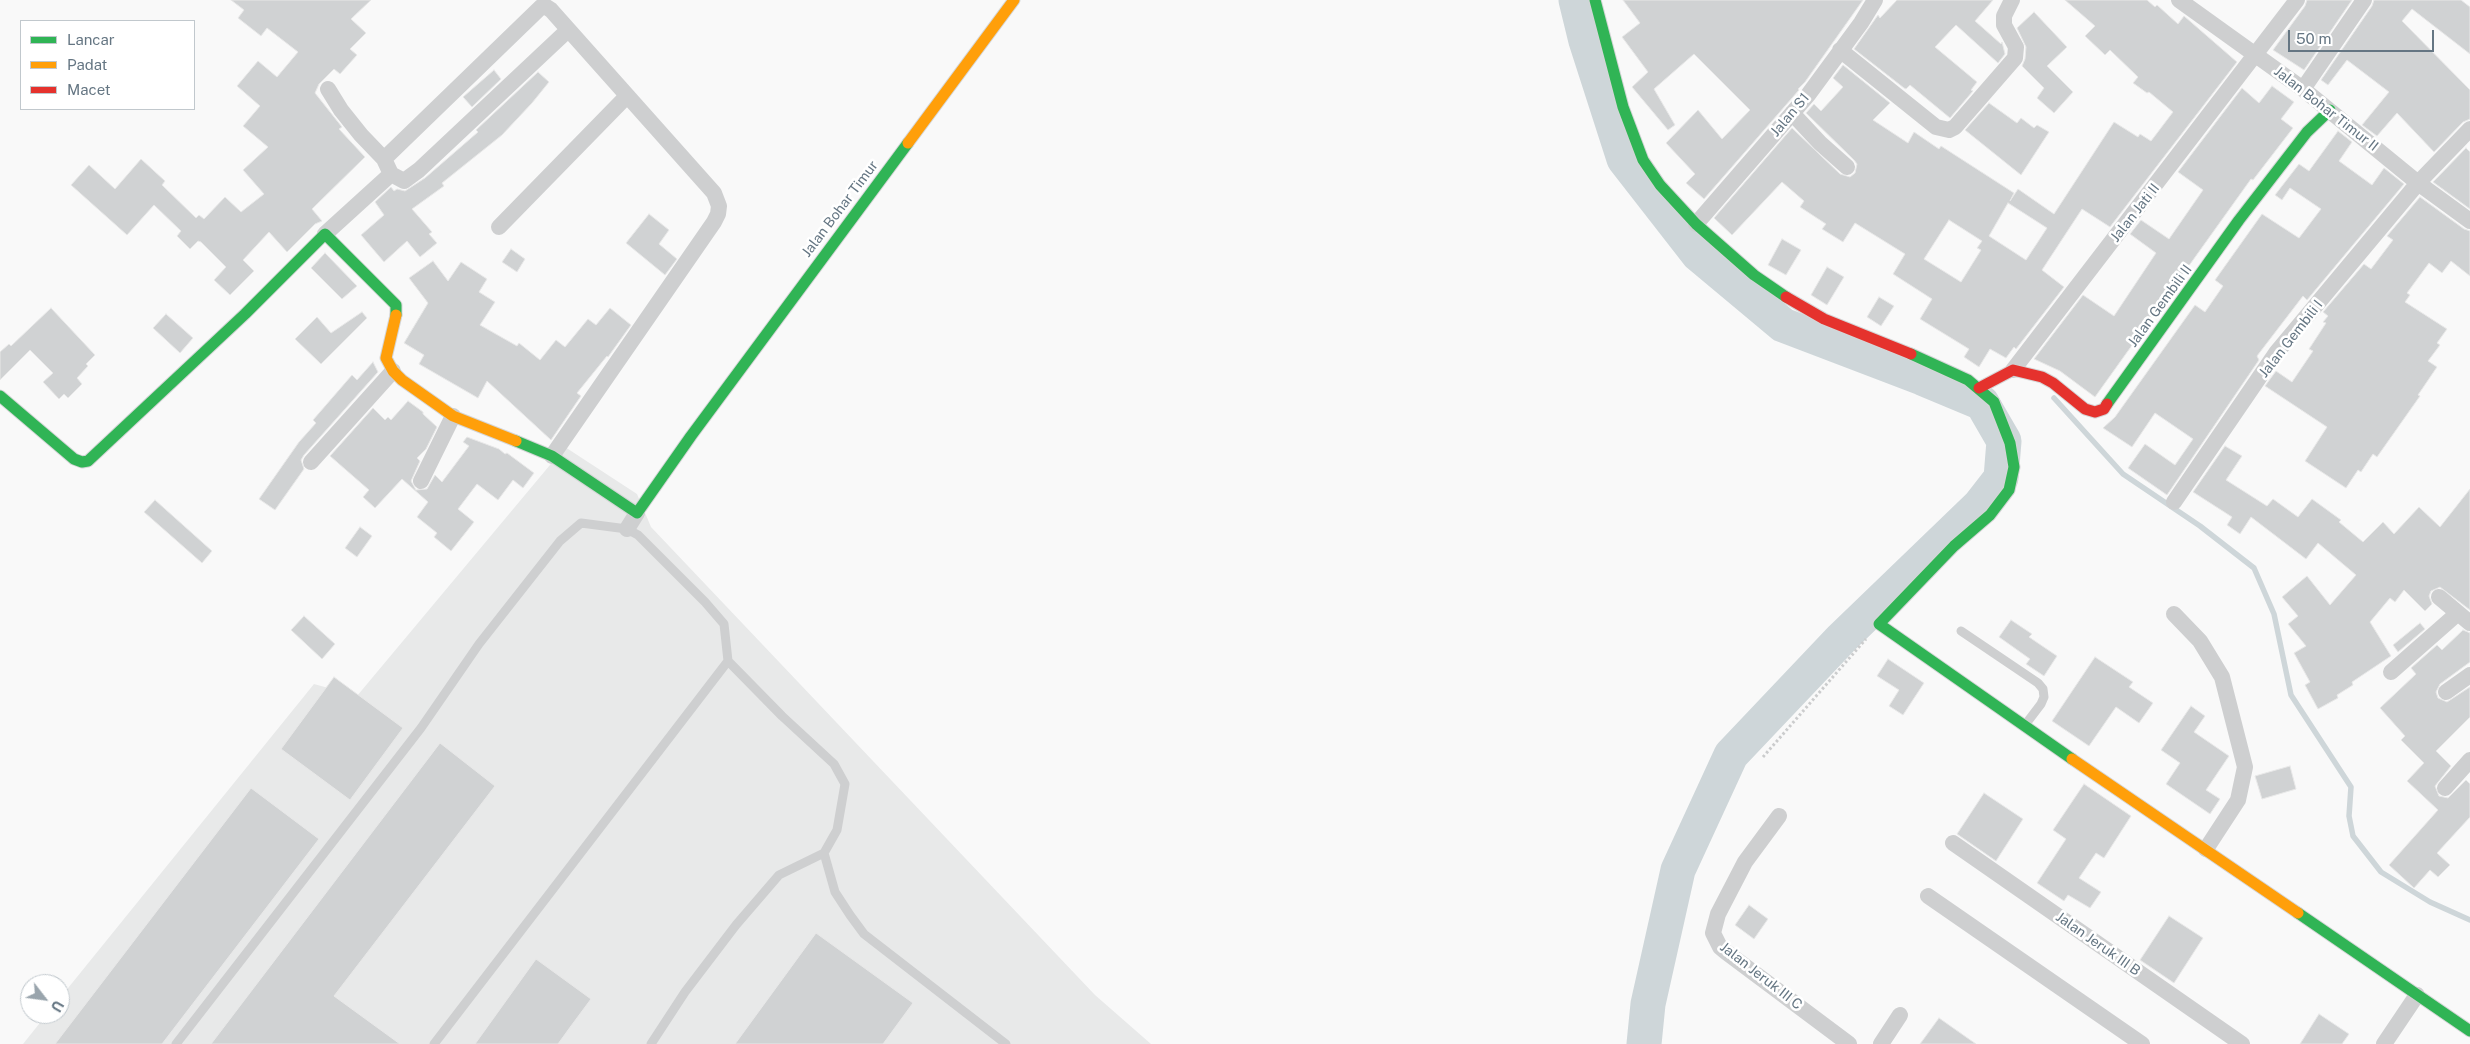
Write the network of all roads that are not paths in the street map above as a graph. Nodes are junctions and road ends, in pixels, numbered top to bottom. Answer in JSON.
{"nodes":[{"id":1,"x":1014,"y":0,"type":"edge"},
{"id":2,"x":1595,"y":0,"type":"edge"},
{"id":3,"x":1875,"y":0,"type":"edge"},
{"id":4,"x":2012,"y":0,"type":"edge"},
{"id":5,"x":2179,"y":0,"type":"edge"},
{"id":6,"x":2297,"y":0,"type":"edge"},
{"id":7,"x":2364,"y":0,"type":"edge"},
{"id":8,"x":568,"y":30,"type":"junction"},
{"id":9,"x":1840,"y":50,"type":"junction"},
{"id":10,"x":2256,"y":56,"type":"junction"},
{"id":11,"x":328,"y":89,"type":"dead end"},
{"id":12,"x":2303,"y":89,"type":"junction"},
{"id":13,"x":626,"y":97,"type":"junction"},
{"id":14,"x":2330,"y":110,"type":"junction"},
{"id":15,"x":1792,"y":113,"type":"junction"},
{"id":16,"x":2470,"y":129,"type":"edge"},
{"id":17,"x":388,"y":166,"type":"junction"},
{"id":18,"x":1847,"y":167,"type":"dead end"},
{"id":19,"x":2418,"y":184,"type":"junction"},
{"id":20,"x":2470,"y":222,"type":"edge"},
{"id":21,"x":1696,"y":224,"type":"junction"},
{"id":22,"x":499,"y":227,"type":"dead end"},
{"id":23,"x":325,"y":234,"type":"junction"},
{"id":24,"x":2013,"y":370,"type":"junction"},
{"id":25,"x":393,"y":371,"type":"junction"},
{"id":26,"x":1987,"y":394,"type":"junction"},
{"id":27,"x":0,"y":396,"type":"edge"},
{"id":28,"x":453,"y":416,"type":"junction"},
{"id":29,"x":552,"y":456,"type":"junction"},
{"id":30,"x":311,"y":462,"type":"dead end"},
{"id":31,"x":420,"y":481,"type":"dead end"},
{"id":32,"x":2174,"y":502,"type":"dead end"},
{"id":33,"x":637,"y":513,"type":"junction"},
{"id":34,"x":627,"y":529,"type":"junction"},
{"id":35,"x":2439,"y":597,"type":"dead end"},
{"id":36,"x":2174,"y":614,"type":"dead end"},
{"id":37,"x":2464,"y":618,"type":"edge"},
{"id":38,"x":1961,"y":631,"type":"dead end"},
{"id":39,"x":728,"y":661,"type":"junction"},
{"id":40,"x":2391,"y":672,"type":"dead end"},
{"id":41,"x":2470,"y":675,"type":"edge"},
{"id":42,"x":2446,"y":692,"type":"dead end"},
{"id":43,"x":2024,"y":726,"type":"junction"},
{"id":44,"x":2470,"y":760,"type":"edge"},
{"id":45,"x":2445,"y":788,"type":"dead end"},
{"id":46,"x":1779,"y":816,"type":"dead end"},
{"id":47,"x":1953,"y":843,"type":"dead end"},
{"id":48,"x":2206,"y":849,"type":"junction"},
{"id":49,"x":824,"y":853,"type":"junction"},
{"id":50,"x":1928,"y":896,"type":"dead end"},
{"id":51,"x":2417,"y":995,"type":"junction"},
{"id":52,"x":1900,"y":1015,"type":"dead end"},
{"id":53,"x":2470,"y":1032,"type":"edge"},
{"id":54,"x":176,"y":1044,"type":"edge"},
{"id":55,"x":434,"y":1044,"type":"edge"},
{"id":56,"x":651,"y":1044,"type":"edge"},
{"id":57,"x":1006,"y":1044,"type":"edge"},
{"id":58,"x":1849,"y":1044,"type":"edge"},
{"id":59,"x":1881,"y":1044,"type":"edge"},
{"id":60,"x":2142,"y":1044,"type":"edge"},
{"id":61,"x":2242,"y":1044,"type":"edge"},
{"id":62,"x":2384,"y":1044,"type":"edge"}],
"edges":[{"from":1,"to":33,"type":"street","name":"Jalan Bohar Timur"},
{"from":2,"to":21,"type":"street"},
{"from":3,"to":9,"type":"street","name":"Jalan S1"},
{"from":4,"to":9,"type":"street"},
{"from":5,"to":10,"type":"street","name":"Jalan Bohar Timur II"},
{"from":6,"to":10,"type":"street","name":"Jalan Jati II"},
{"from":7,"to":12,"type":"street"},
{"from":8,"to":13,"type":"street"},
{"from":8,"to":17,"type":"street"},
{"from":8,"to":17,"type":"street"},
{"from":9,"to":15,"type":"street","name":"Jalan S1"},
{"from":10,"to":12,"type":"street","name":"Jalan Bohar Timur II"},
{"from":10,"to":24,"type":"street","name":"Jalan Jati II"},
{"from":11,"to":17,"type":"street"},
{"from":12,"to":14,"type":"street","name":"Jalan Bohar Timur II"},
{"from":13,"to":22,"type":"street"},
{"from":13,"to":29,"type":"street"},
{"from":14,"to":19,"type":"street","name":"Jalan Bohar Timur II"},
{"from":14,"to":24,"type":"street","name":"Jalan Gembili II"},
{"from":15,"to":18,"type":"street"},
{"from":15,"to":21,"type":"street","name":"Jalan S1"},
{"from":16,"to":19,"type":"street","name":"Jalan Gembili I"},
{"from":17,"to":23,"type":"street"},
{"from":19,"to":20,"type":"street","name":"Jalan Bohar Timur II"},
{"from":19,"to":32,"type":"street","name":"Jalan Gembili I"},
{"from":21,"to":26,"type":"street"},
{"from":23,"to":25,"type":"street"},
{"from":23,"to":27,"type":"street"},
{"from":24,"to":26,"type":"street"},
{"from":25,"to":28,"type":"street"},
{"from":25,"to":30,"type":"street"},
{"from":26,"to":43,"type":"street"},
{"from":28,"to":29,"type":"street"},
{"from":28,"to":31,"type":"street"},
{"from":29,"to":33,"type":"street"},
{"from":33,"to":34,"type":"street"},
{"from":34,"to":39,"type":"lane"},
{"from":34,"to":54,"type":"lane"},
{"from":35,"to":37,"type":"street"},
{"from":36,"to":48,"type":"street"},
{"from":37,"to":40,"type":"street"},
{"from":38,"to":43,"type":"lane"},
{"from":39,"to":49,"type":"lane"},
{"from":39,"to":55,"type":"lane"},
{"from":41,"to":42,"type":"street"},
{"from":43,"to":48,"type":"street"},
{"from":44,"to":45,"type":"street"},
{"from":46,"to":58,"type":"street","name":"Jalan Jeruk III C"},
{"from":47,"to":61,"type":"street","name":"Jalan Jeruk III B"},
{"from":48,"to":51,"type":"street"},
{"from":49,"to":56,"type":"lane"},
{"from":49,"to":57,"type":"lane"},
{"from":50,"to":60,"type":"street"},
{"from":51,"to":53,"type":"street"},
{"from":51,"to":62,"type":"street"},
{"from":52,"to":59,"type":"street"}]}
